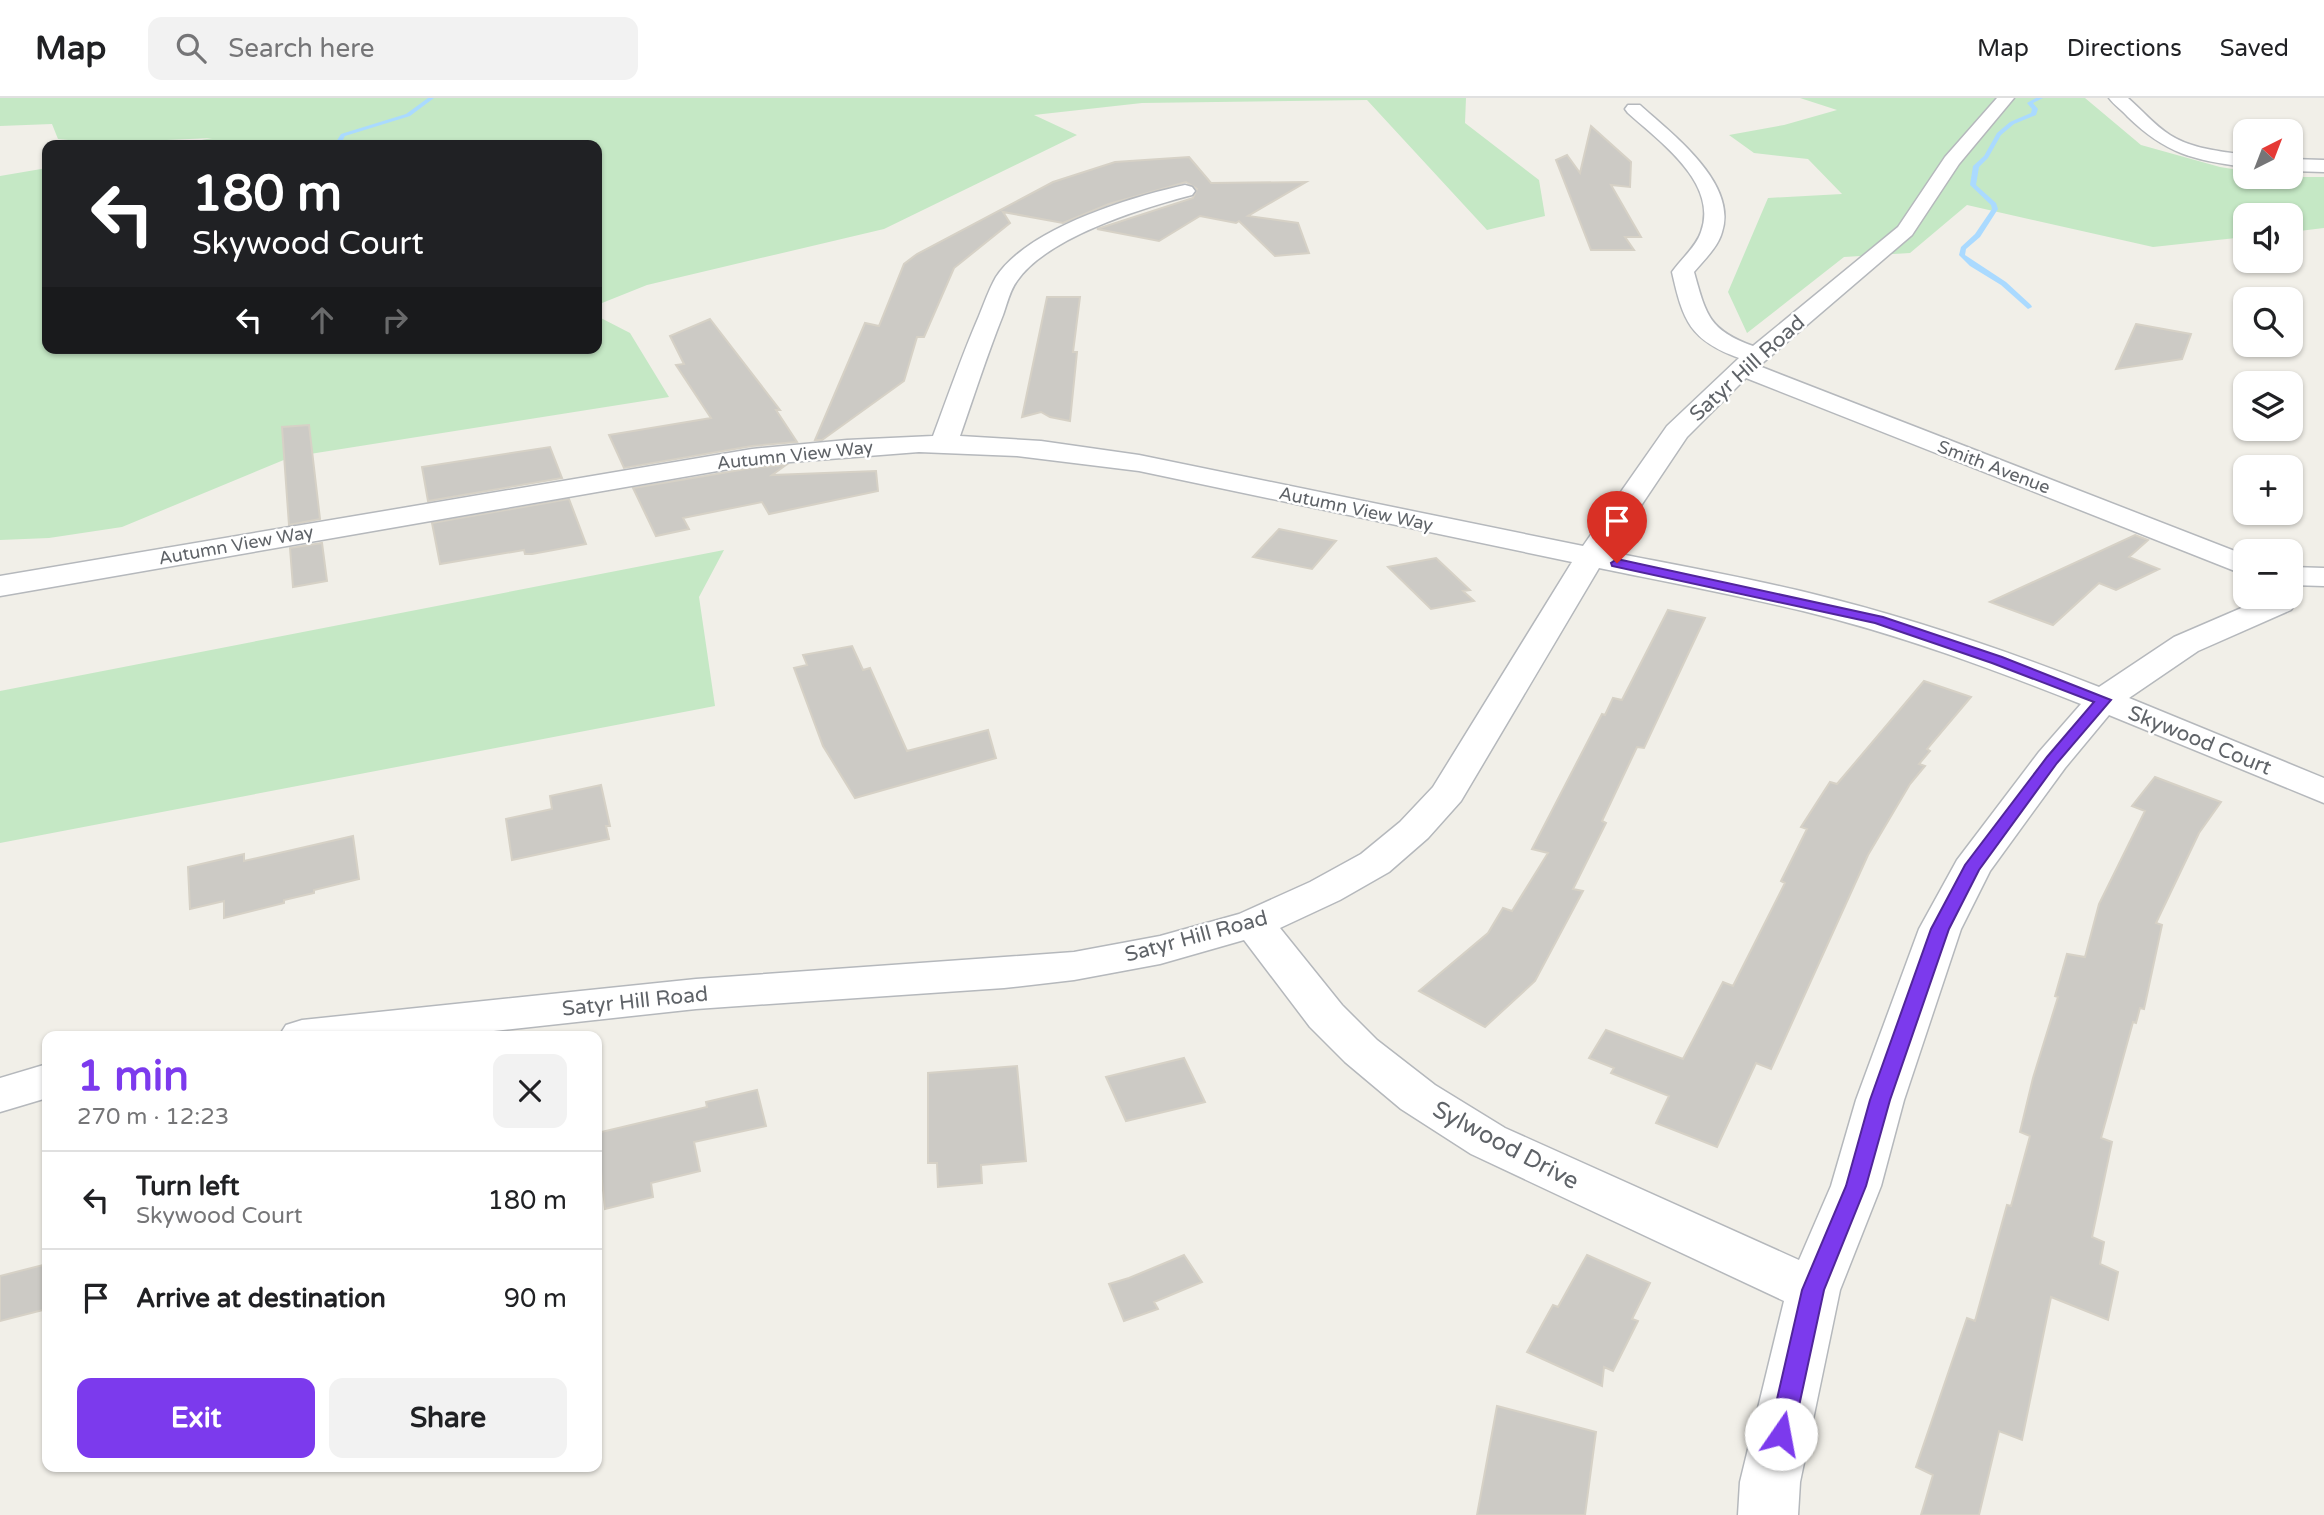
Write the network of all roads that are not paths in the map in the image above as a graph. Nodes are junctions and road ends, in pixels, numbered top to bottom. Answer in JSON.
{"nodes":[{"id":1,"x":2006,"y":98,"type":"edge"},
{"id":2,"x":2118,"y":98,"type":"edge"},
{"id":3,"x":1661,"y":109,"type":"dead end"},
{"id":4,"x":2233,"y":158,"type":"edge"},
{"id":5,"x":2303,"y":165,"type":"edge"},
{"id":6,"x":2324,"y":166,"type":"edge"},
{"id":7,"x":1185,"y":191,"type":"dead end"},
{"id":8,"x":1749,"y":362,"type":"junction"},
{"id":9,"x":944,"y":444,"type":"junction"},
{"id":10,"x":1590,"y":558,"type":"junction"},
{"id":11,"x":2233,"y":561,"type":"edge"},
{"id":12,"x":2324,"y":577,"type":"edge"},
{"id":13,"x":2303,"y":582,"type":"edge"},
{"id":14,"x":0,"y":586,"type":"edge"},
{"id":15,"x":2250,"y":609,"type":"edge"},
{"id":16,"x":2103,"y":700,"type":"junction"},
{"id":17,"x":2324,"y":792,"type":"edge"},
{"id":18,"x":1254,"y":924,"type":"junction"},
{"id":19,"x":349,"y":1031,"type":"edge"},
{"id":20,"x":42,"y":1082,"type":"edge"},
{"id":21,"x":0,"y":1095,"type":"edge"},
{"id":22,"x":1813,"y":1290,"type":"junction"},
{"id":23,"x":1768,"y":1515,"type":"edge"}],
"edges":[{"from":1,"to":8,"type":"street","name":"Satyr Hill Road"},
{"from":2,"to":4,"type":"street"},
{"from":3,"to":8,"type":"street","name":"Smith Avenue"},
{"from":5,"to":6,"type":"street"},
{"from":7,"to":9,"type":"street"},
{"from":8,"to":10,"type":"street","name":"Satyr Hill Road"},
{"from":8,"to":11,"type":"street","name":"Smith Avenue"},
{"from":9,"to":10,"type":"street","name":"Autumn View Way"},
{"from":9,"to":14,"type":"street","name":"Autumn View Way"},
{"from":10,"to":16,"type":"street","name":"Skywood Court"},
{"from":10,"to":18,"type":"street","name":"Satyr Hill Road"},
{"from":12,"to":13,"type":"street"},
{"from":15,"to":16,"type":"street"},
{"from":16,"to":17,"type":"street","name":"Skywood Court"},
{"from":16,"to":22,"type":"street"},
{"from":18,"to":19,"type":"street","name":"Satyr Hill Road"},
{"from":18,"to":22,"type":"street","name":"Sylwood Drive"},
{"from":20,"to":21,"type":"street"},
{"from":22,"to":23,"type":"street"}]}
